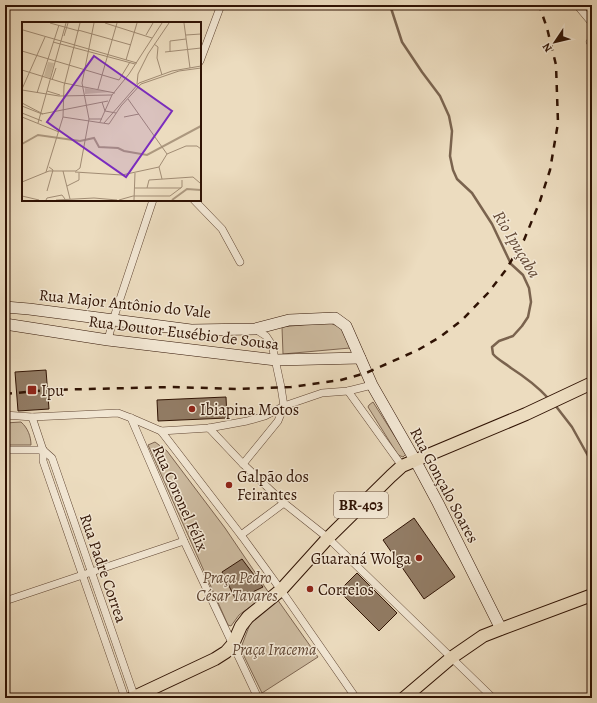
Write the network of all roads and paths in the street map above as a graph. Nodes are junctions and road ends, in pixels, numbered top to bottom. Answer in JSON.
{"nodes":[{"id":1,"x":221,"y":5,"type":"edge"},
{"id":2,"x":577,"y":5,"type":"edge"},
{"id":3,"x":592,"y":23,"type":"edge"},
{"id":4,"x":201,"y":58,"type":"edge"},
{"id":5,"x":153,"y":201,"type":"edge"},
{"id":6,"x":195,"y":201,"type":"edge"},
{"id":7,"x":240,"y":262,"type":"dead end"},
{"id":8,"x":5,"y":307,"type":"edge"},
{"id":9,"x":113,"y":320,"type":"junction"},
{"id":10,"x":5,"y":324,"type":"edge"},
{"id":11,"x":254,"y":330,"type":"junction"},
{"id":12,"x":108,"y":340,"type":"junction"},
{"id":13,"x":360,"y":358,"type":"junction"},
{"id":14,"x":276,"y":360,"type":"junction"},
{"id":15,"x":592,"y":383,"type":"edge"},
{"id":16,"x":372,"y":385,"type":"junction"},
{"id":17,"x":348,"y":391,"type":"junction"},
{"id":18,"x":284,"y":406,"type":"junction"},
{"id":19,"x":5,"y":415,"type":"edge"},
{"id":20,"x":32,"y":417,"type":"junction"},
{"id":21,"x":131,"y":418,"type":"junction"},
{"id":22,"x":209,"y":428,"type":"junction"},
{"id":23,"x":161,"y":431,"type":"junction"},
{"id":24,"x":5,"y":450,"type":"edge"},
{"id":25,"x":43,"y":450,"type":"junction"},
{"id":26,"x":415,"y":460,"type":"junction"},
{"id":27,"x":243,"y":464,"type":"junction"},
{"id":28,"x":402,"y":466,"type":"junction"},
{"id":29,"x":284,"y":503,"type":"junction"},
{"id":30,"x":241,"y":534,"type":"junction"},
{"id":31,"x":328,"y":538,"type":"junction"},
{"id":32,"x":184,"y":541,"type":"junction"},
{"id":33,"x":91,"y":572,"type":"junction"},
{"id":34,"x":82,"y":575,"type":"junction"},
{"id":35,"x":281,"y":590,"type":"junction"},
{"id":36,"x":592,"y":595,"type":"edge"},
{"id":37,"x":5,"y":601,"type":"edge"},
{"id":38,"x":501,"y":629,"type":"junction"},
{"id":39,"x":233,"y":644,"type":"junction"},
{"id":40,"x":451,"y":658,"type":"junction"},
{"id":41,"x":132,"y":698,"type":"edge"},
{"id":42,"x":258,"y":698,"type":"edge"},
{"id":43,"x":356,"y":698,"type":"edge"},
{"id":44,"x":404,"y":698,"type":"edge"},
{"id":45,"x":492,"y":698,"type":"edge"}],
"edges":[{"from":1,"to":4,"type":"street"},
{"from":2,"to":3,"type":"street"},
{"from":5,"to":9,"type":"street"},
{"from":6,"to":7,"type":"street"},
{"from":8,"to":9,"type":"street","name":"Rua Major Antônio do Vale"},
{"from":9,"to":11,"type":"street","name":"Rua Major Antônio do Vale"},
{"from":9,"to":12,"type":"street"},
{"from":10,"to":12,"type":"street","name":"Rua Doutor Eusébio de Sousa"},
{"from":11,"to":13,"type":"street","name":"Rua Major Antônio do Vale"},
{"from":11,"to":14,"type":"street"},
{"from":12,"to":14,"type":"street","name":"Rua Doutor Eusébio de Sousa"},
{"from":13,"to":14,"type":"street","name":"Rua Doutor Eusébio de Sousa"},
{"from":13,"to":16,"type":"street","name":"Rua Gonçalo Soares"},
{"from":14,"to":18,"type":"street"},
{"from":15,"to":26,"type":"main road","number":"BR-403"},
{"from":16,"to":17,"type":"street"},
{"from":16,"to":26,"type":"street","name":"Rua Gonçalo Soares"},
{"from":17,"to":18,"type":"street"},
{"from":17,"to":28,"type":"street","name":"Rua Gonçalo Soares"},
{"from":18,"to":22,"type":"street"},
{"from":18,"to":27,"type":"street"},
{"from":19,"to":20,"type":"street"},
{"from":20,"to":21,"type":"street"},
{"from":20,"to":25,"type":"street","name":"Rua Padre Correa"},
{"from":21,"to":23,"type":"street"},
{"from":21,"to":32,"type":"street","name":"Rua Coronel Félix"},
{"from":22,"to":23,"type":"street"},
{"from":22,"to":27,"type":"street"},
{"from":23,"to":30,"type":"street"},
{"from":24,"to":25,"type":"street"},
{"from":25,"to":33,"type":"street","name":"Rua Padre Correa"},
{"from":25,"to":34,"type":"street","name":"Rua Padre Correa"},
{"from":26,"to":28,"type":"main road","number":"BR-403"},
{"from":26,"to":38,"type":"street","name":"Rua Gonçalo Soares"},
{"from":27,"to":29,"type":"street"},
{"from":28,"to":31,"type":"main road","number":"BR-403"},
{"from":29,"to":30,"type":"street"},
{"from":29,"to":31,"type":"street"},
{"from":30,"to":35,"type":"street"},
{"from":31,"to":35,"type":"main road","number":"BR-403"},
{"from":31,"to":40,"type":"street"},
{"from":32,"to":33,"type":"street"},
{"from":32,"to":39,"type":"street","name":"Rua Coronel Félix"},
{"from":33,"to":34,"type":"street"},
{"from":33,"to":41,"type":"street","name":"Rua Padre Correa"},
{"from":34,"to":37,"type":"street"},
{"from":34,"to":41,"type":"street","name":"Rua Padre Correa"},
{"from":35,"to":39,"type":"main road","number":"BR-403"},
{"from":35,"to":43,"type":"street"},
{"from":36,"to":38,"type":"main road"},
{"from":38,"to":40,"type":"main road"},
{"from":39,"to":41,"type":"main road","number":"BR-403"},
{"from":39,"to":42,"type":"street","name":"Rua Coronel Félix"},
{"from":40,"to":44,"type":"main road"},
{"from":40,"to":45,"type":"street"}]}
